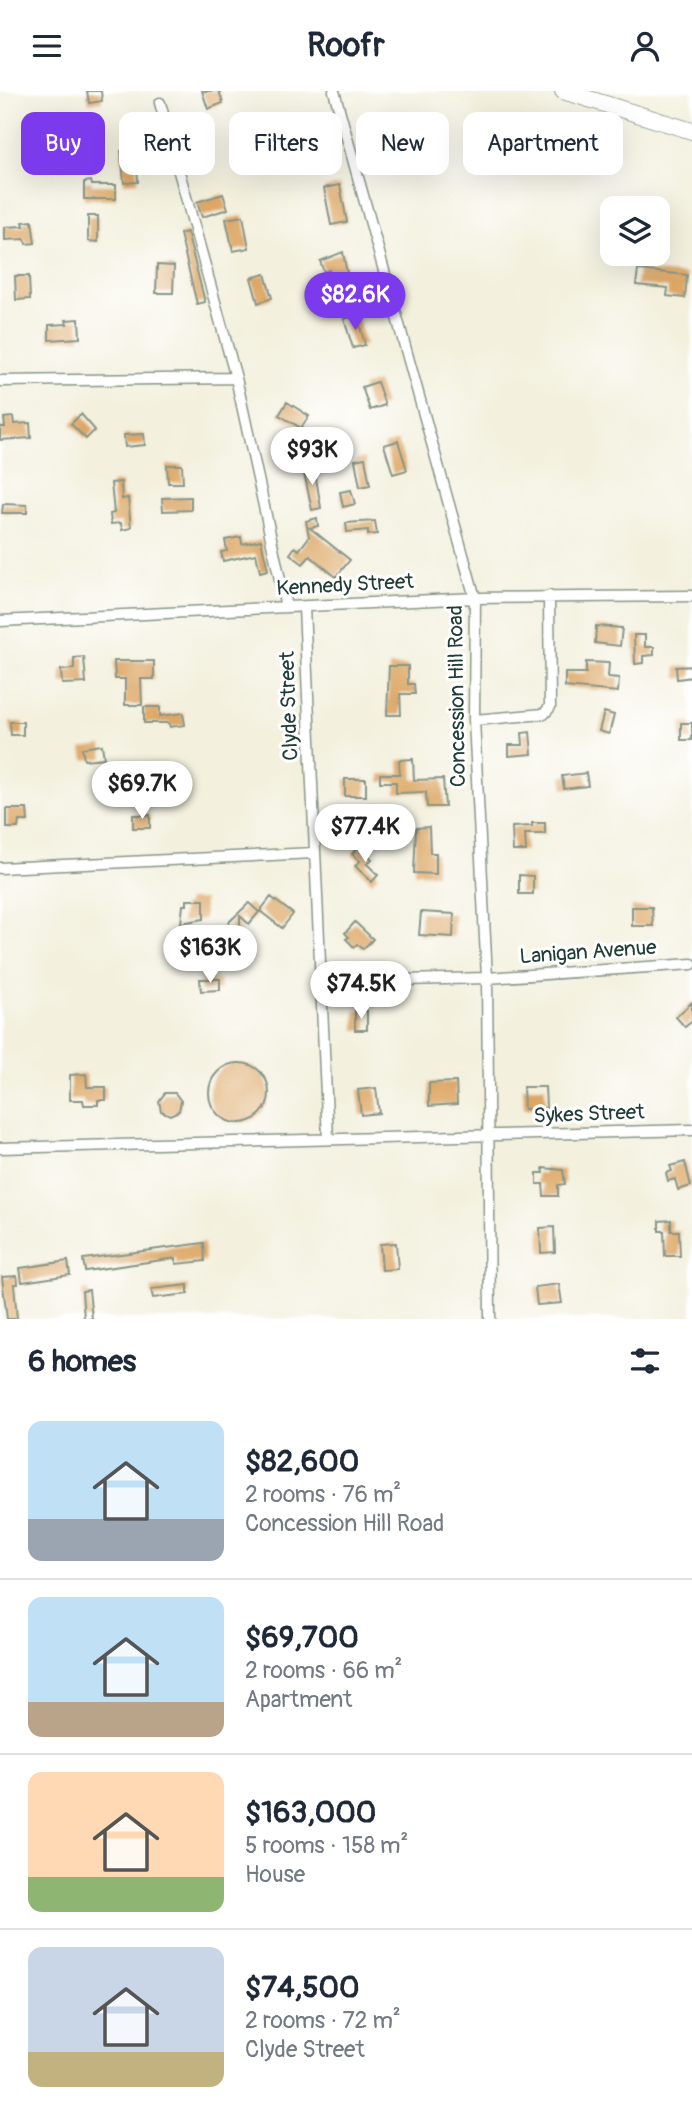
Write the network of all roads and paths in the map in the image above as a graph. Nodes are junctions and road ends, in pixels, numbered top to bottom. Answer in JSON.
{"nodes":[{"id":1,"x":334,"y":91,"type":"edge"},
{"id":2,"x":563,"y":91,"type":"edge"},
{"id":3,"x":159,"y":103,"type":"dead end"},
{"id":4,"x":692,"y":131,"type":"edge"},
{"id":5,"x":236,"y":379,"type":"junction"},
{"id":6,"x":0,"y":381,"type":"edge"},
{"id":7,"x":549,"y":596,"type":"junction"},
{"id":8,"x":692,"y":596,"type":"edge"},
{"id":9,"x":475,"y":598,"type":"junction"},
{"id":10,"x":286,"y":607,"type":"junction"},
{"id":11,"x":304,"y":607,"type":"junction"},
{"id":12,"x":0,"y":621,"type":"edge"},
{"id":13,"x":474,"y":720,"type":"junction"},
{"id":14,"x":314,"y":853,"type":"junction"},
{"id":15,"x":0,"y":868,"type":"edge"},
{"id":16,"x":692,"y":964,"type":"edge"},
{"id":17,"x":487,"y":978,"type":"junction"},
{"id":18,"x":320,"y":982,"type":"junction"},
{"id":19,"x":692,"y":1130,"type":"edge"},
{"id":20,"x":486,"y":1136,"type":"junction"},
{"id":21,"x":328,"y":1139,"type":"junction"},
{"id":22,"x":0,"y":1148,"type":"edge"},
{"id":23,"x":490,"y":1319,"type":"edge"}],
"edges":[{"from":1,"to":9,"type":"street","name":"Concession Hill Road"},
{"from":2,"to":4,"type":"highway"},
{"from":3,"to":5,"type":"street"},
{"from":5,"to":6,"type":"street"},
{"from":5,"to":10,"type":"street"},
{"from":7,"to":8,"type":"street","name":"Kennedy Street"},
{"from":7,"to":9,"type":"street","name":"Kennedy Street"},
{"from":7,"to":13,"type":"street"},
{"from":9,"to":11,"type":"street","name":"Kennedy Street"},
{"from":9,"to":13,"type":"street","name":"Concession Hill Road"},
{"from":10,"to":11,"type":"street","name":"Kennedy Street"},
{"from":10,"to":12,"type":"street","name":"Kennedy Street"},
{"from":11,"to":14,"type":"street","name":"Clyde Street"},
{"from":13,"to":17,"type":"street","name":"Concession Hill Road"},
{"from":14,"to":15,"type":"street"},
{"from":14,"to":18,"type":"street","name":"Clyde Street"},
{"from":16,"to":17,"type":"street","name":"Lanigan Avenue"},
{"from":17,"to":18,"type":"street","name":"Lanigan Avenue"},
{"from":17,"to":20,"type":"street","name":"Concession Hill Road"},
{"from":18,"to":21,"type":"street","name":"Clyde Street"},
{"from":19,"to":20,"type":"street","name":"Sykes Street"},
{"from":20,"to":21,"type":"street","name":"Sykes Street"},
{"from":20,"to":23,"type":"street","name":"Concession Hill Road"},
{"from":21,"to":22,"type":"street","name":"Sykes Street"}]}
